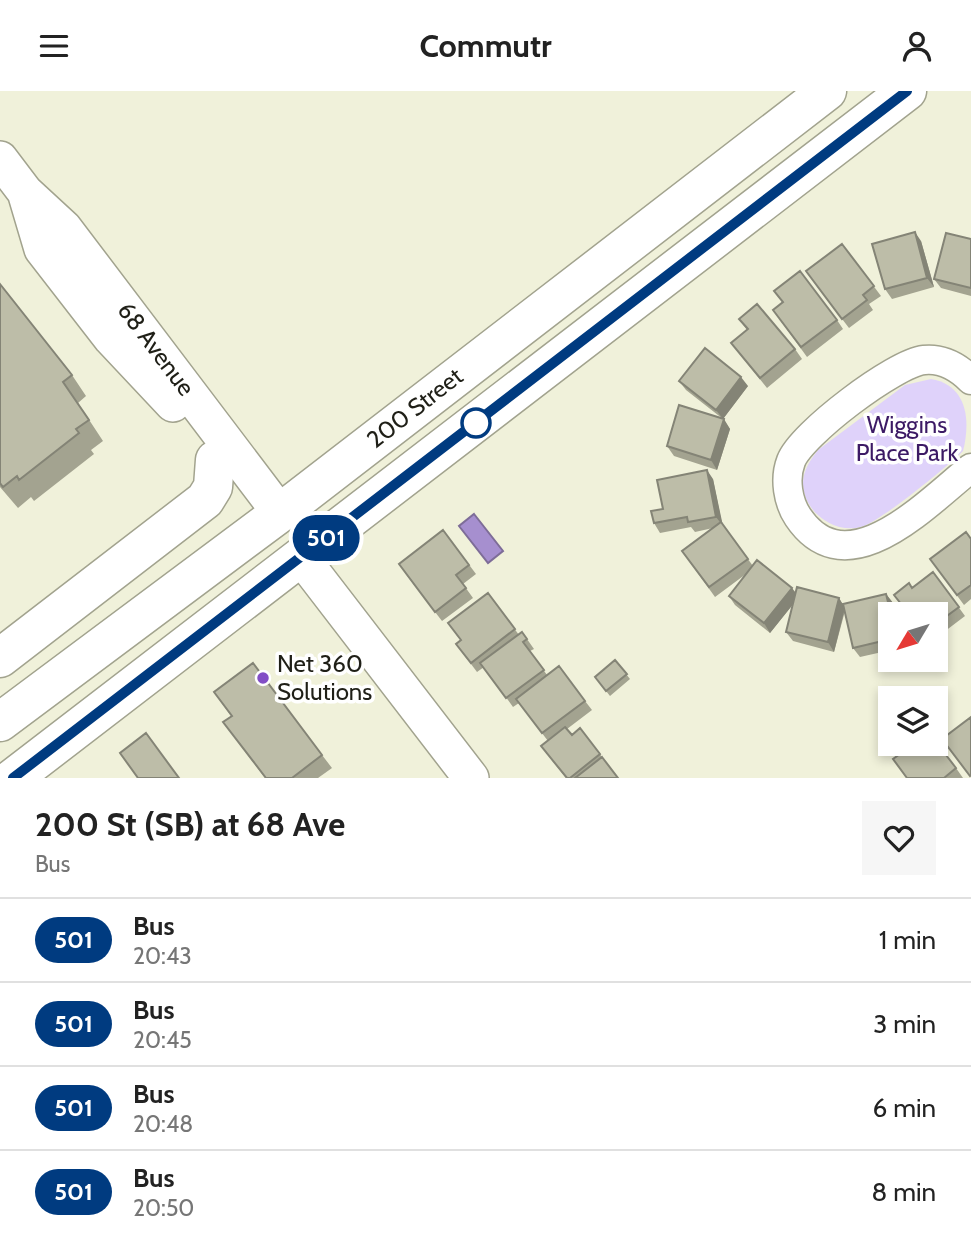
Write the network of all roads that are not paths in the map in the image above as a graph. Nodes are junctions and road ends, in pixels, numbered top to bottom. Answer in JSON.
{"nodes":[{"id":1,"x":827,"y":91,"type":"edge"},
{"id":2,"x":907,"y":91,"type":"edge"},
{"id":3,"x":0,"y":159,"type":"edge"},
{"id":4,"x":25,"y":192,"type":"junction"},
{"id":5,"x":971,"y":380,"type":"edge"},
{"id":6,"x":215,"y":460,"type":"joint"},
{"id":7,"x":971,"y":468,"type":"edge"},
{"id":8,"x":279,"y":513,"type":"junction"},
{"id":9,"x":301,"y":557,"type":"junction"},
{"id":10,"x":0,"y":658,"type":"edge"},
{"id":11,"x":0,"y":722,"type":"edge"},
{"id":12,"x":13,"y":778,"type":"edge"},
{"id":13,"x":471,"y":778,"type":"edge"}],
"edges":[{"from":1,"to":8,"type":"main road","name":"200 Street"},
{"from":2,"to":9,"type":"main road","name":"200 Street"},
{"from":3,"to":4,"type":"street","name":"68 Avenue"},
{"from":4,"to":6,"type":"street","name":"68 Avenue"},
{"from":4,"to":8,"type":"street","name":"68 Avenue"},
{"from":5,"to":7,"type":"street"},
{"from":6,"to":10,"type":"main road"},
{"from":8,"to":11,"type":"main road","name":"200 Street"},
{"from":9,"to":12,"type":"main road","name":"200 Street"},
{"from":9,"to":13,"type":"street"}]}
